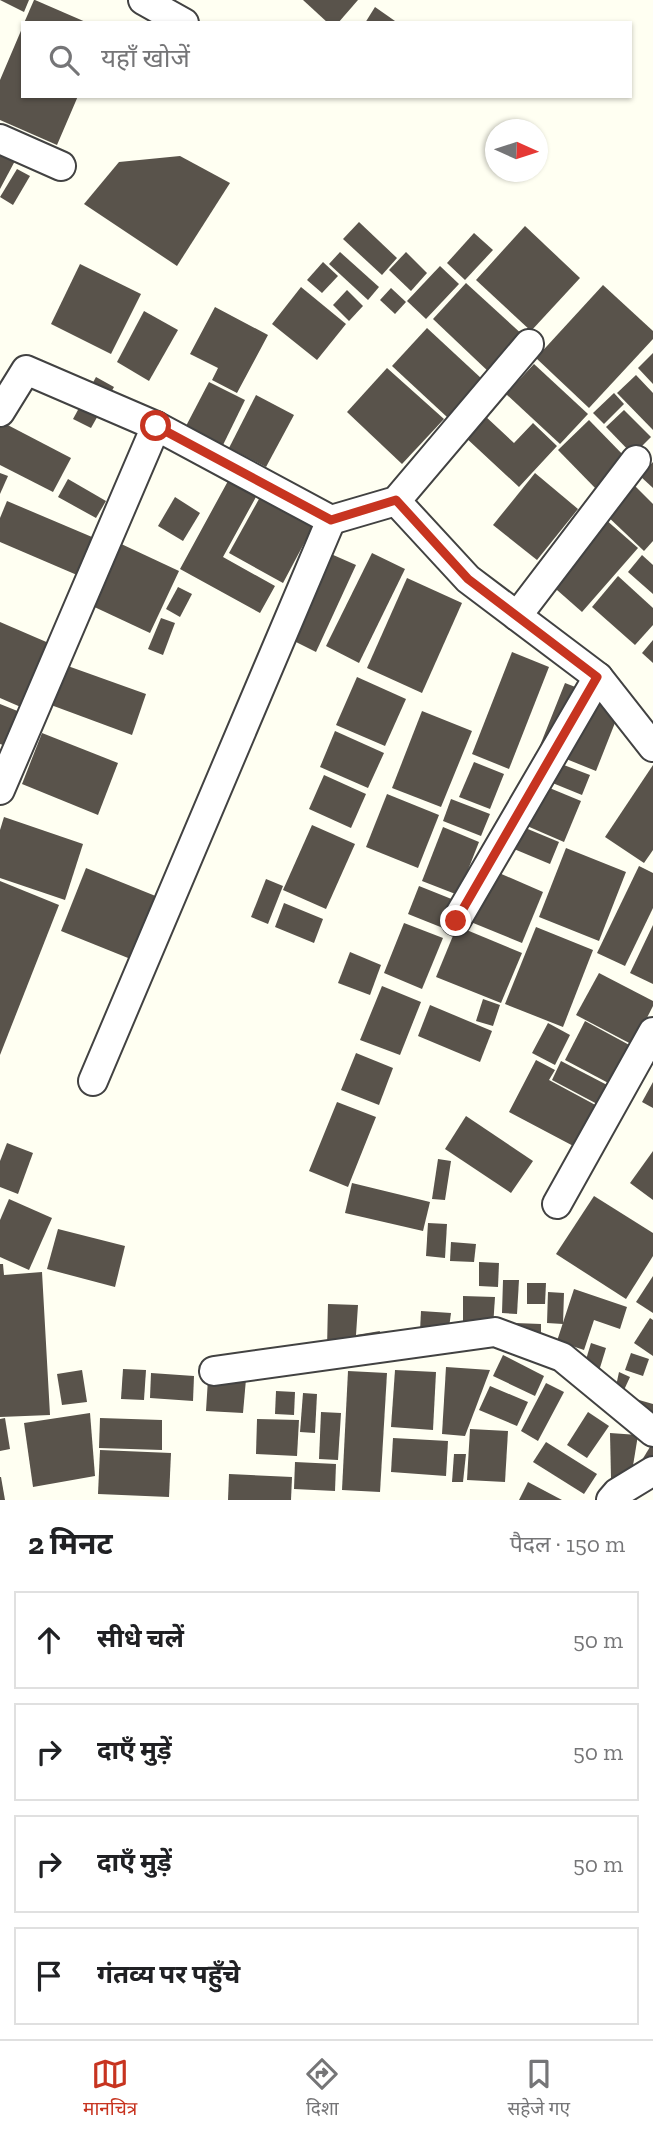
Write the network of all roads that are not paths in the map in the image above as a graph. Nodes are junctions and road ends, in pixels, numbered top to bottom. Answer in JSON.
{"nodes":[{"id":1,"x":143,"y":0,"type":"edge"},
{"id":2,"x":180,"y":21,"type":"edge"},
{"id":3,"x":0,"y":138,"type":"edge"},
{"id":4,"x":61,"y":166,"type":"dead end"},
{"id":5,"x":529,"y":344,"type":"dead end"},
{"id":6,"x":0,"y":412,"type":"edge"},
{"id":7,"x":156,"y":426,"type":"junction"},
{"id":8,"x":636,"y":460,"type":"dead end"},
{"id":9,"x":396,"y":500,"type":"junction"},
{"id":10,"x":331,"y":520,"type":"junction"},
{"id":11,"x":517,"y":616,"type":"junction"},
{"id":12,"x":597,"y":677,"type":"junction"},
{"id":13,"x":653,"y":747,"type":"edge"},
{"id":14,"x":0,"y":790,"type":"edge"},
{"id":15,"x":456,"y":921,"type":"dead end"},
{"id":16,"x":653,"y":1032,"type":"edge"},
{"id":17,"x":93,"y":1081,"type":"dead end"},
{"id":18,"x":557,"y":1203,"type":"dead end"},
{"id":19,"x":214,"y":1371,"type":"dead end"},
{"id":20,"x":653,"y":1432,"type":"edge"},
{"id":21,"x":653,"y":1471,"type":"edge"},
{"id":22,"x":611,"y":1500,"type":"edge"}],
"edges":[{"from":1,"to":2,"type":"street"},
{"from":3,"to":4,"type":"street"},
{"from":5,"to":9,"type":"street"},
{"from":6,"to":7,"type":"street"},
{"from":7,"to":10,"type":"street"},
{"from":7,"to":14,"type":"street"},
{"from":8,"to":11,"type":"street"},
{"from":9,"to":10,"type":"street"},
{"from":9,"to":11,"type":"street"},
{"from":10,"to":17,"type":"street"},
{"from":11,"to":12,"type":"street"},
{"from":12,"to":13,"type":"street"},
{"from":12,"to":15,"type":"street"},
{"from":16,"to":18,"type":"street"},
{"from":19,"to":20,"type":"street"},
{"from":21,"to":22,"type":"street"}]}
